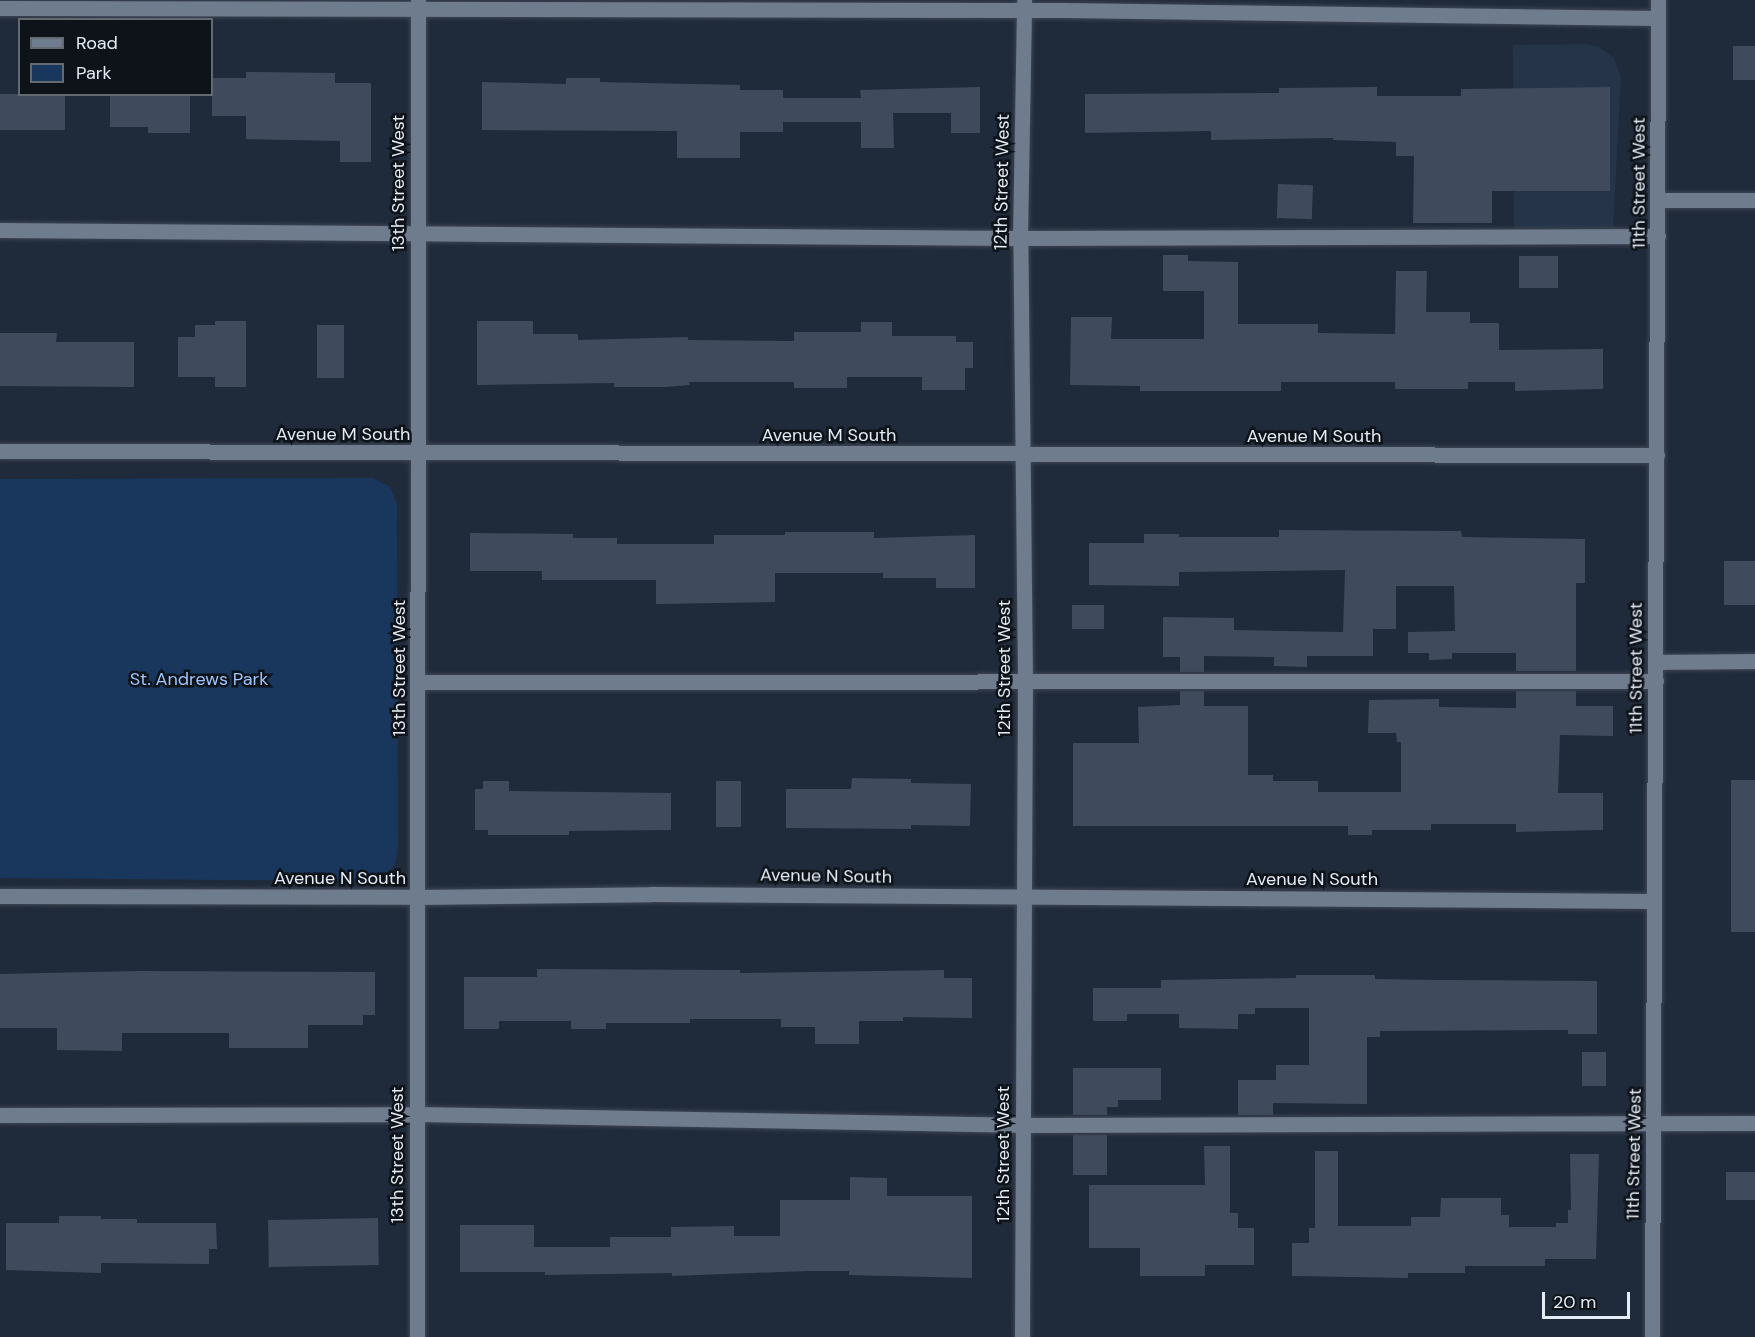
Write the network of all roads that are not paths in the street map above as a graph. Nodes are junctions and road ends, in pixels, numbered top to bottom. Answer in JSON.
{"nodes":[{"id":1,"x":1659,"y":0,"type":"edge"},
{"id":2,"x":418,"y":4,"type":"edge"},
{"id":3,"x":1024,"y":5,"type":"edge"},
{"id":4,"x":0,"y":8,"type":"edge"},
{"id":5,"x":1659,"y":18,"type":"junction"},
{"id":6,"x":1658,"y":200,"type":"junction"},
{"id":7,"x":1755,"y":200,"type":"edge"},
{"id":8,"x":0,"y":230,"type":"edge"},
{"id":9,"x":418,"y":232,"type":"junction"},
{"id":10,"x":1659,"y":236,"type":"junction"},
{"id":11,"x":1020,"y":238,"type":"junction"},
{"id":12,"x":0,"y":451,"type":"edge"},
{"id":13,"x":417,"y":454,"type":"junction"},
{"id":14,"x":1024,"y":455,"type":"junction"},
{"id":15,"x":1657,"y":455,"type":"junction"},
{"id":16,"x":1755,"y":661,"type":"edge"},
{"id":17,"x":1656,"y":662,"type":"junction"},
{"id":18,"x":1024,"y":681,"type":"junction"},
{"id":19,"x":1656,"y":681,"type":"junction"},
{"id":20,"x":419,"y":682,"type":"junction"},
{"id":21,"x":0,"y":896,"type":"edge"},
{"id":22,"x":416,"y":897,"type":"junction"},
{"id":23,"x":1023,"y":897,"type":"junction"},
{"id":24,"x":1652,"y":901,"type":"junction"},
{"id":25,"x":416,"y":1114,"type":"junction"},
{"id":26,"x":0,"y":1115,"type":"edge"},
{"id":27,"x":1654,"y":1123,"type":"junction"},
{"id":28,"x":1755,"y":1123,"type":"edge"},
{"id":29,"x":1022,"y":1125,"type":"junction"},
{"id":30,"x":417,"y":1337,"type":"edge"},
{"id":31,"x":1022,"y":1337,"type":"edge"},
{"id":32,"x":1652,"y":1337,"type":"edge"}],
"edges":[{"from":1,"to":5,"type":"street","name":"11th Street West"},
{"from":2,"to":3,"type":"street"},
{"from":2,"to":4,"type":"street"},
{"from":2,"to":9,"type":"street","name":"13th Street West"},
{"from":3,"to":5,"type":"street"},
{"from":3,"to":11,"type":"street","name":"12th Street West"},
{"from":5,"to":6,"type":"street","name":"11th Street West"},
{"from":6,"to":7,"type":"street"},
{"from":6,"to":10,"type":"street","name":"11th Street West"},
{"from":8,"to":9,"type":"street"},
{"from":9,"to":11,"type":"street"},
{"from":9,"to":13,"type":"street","name":"13th Street West"},
{"from":10,"to":11,"type":"street"},
{"from":10,"to":15,"type":"street","name":"11th Street West"},
{"from":11,"to":14,"type":"street","name":"12th Street West"},
{"from":12,"to":13,"type":"street","name":"Avenue M South"},
{"from":13,"to":14,"type":"street","name":"Avenue M South"},
{"from":13,"to":20,"type":"street","name":"13th Street West"},
{"from":14,"to":15,"type":"street","name":"Avenue M South"},
{"from":14,"to":18,"type":"street","name":"12th Street West"},
{"from":15,"to":17,"type":"street","name":"11th Street West"},
{"from":16,"to":17,"type":"street"},
{"from":17,"to":19,"type":"street","name":"11th Street West"},
{"from":18,"to":19,"type":"street"},
{"from":18,"to":20,"type":"street"},
{"from":18,"to":23,"type":"street","name":"12th Street West"},
{"from":19,"to":24,"type":"street","name":"11th Street West"},
{"from":20,"to":22,"type":"street","name":"13th Street West"},
{"from":21,"to":22,"type":"street","name":"Avenue N South"},
{"from":22,"to":23,"type":"street","name":"Avenue N South"},
{"from":22,"to":25,"type":"street","name":"13th Street West"},
{"from":23,"to":24,"type":"street","name":"Avenue N South"},
{"from":23,"to":29,"type":"street","name":"12th Street West"},
{"from":24,"to":27,"type":"street","name":"11th Street West"},
{"from":25,"to":26,"type":"street"},
{"from":25,"to":29,"type":"street"},
{"from":25,"to":30,"type":"street","name":"13th Street West"},
{"from":27,"to":28,"type":"street"},
{"from":27,"to":29,"type":"street"},
{"from":27,"to":32,"type":"street","name":"11th Street West"},
{"from":29,"to":31,"type":"street","name":"12th Street West"}]}
